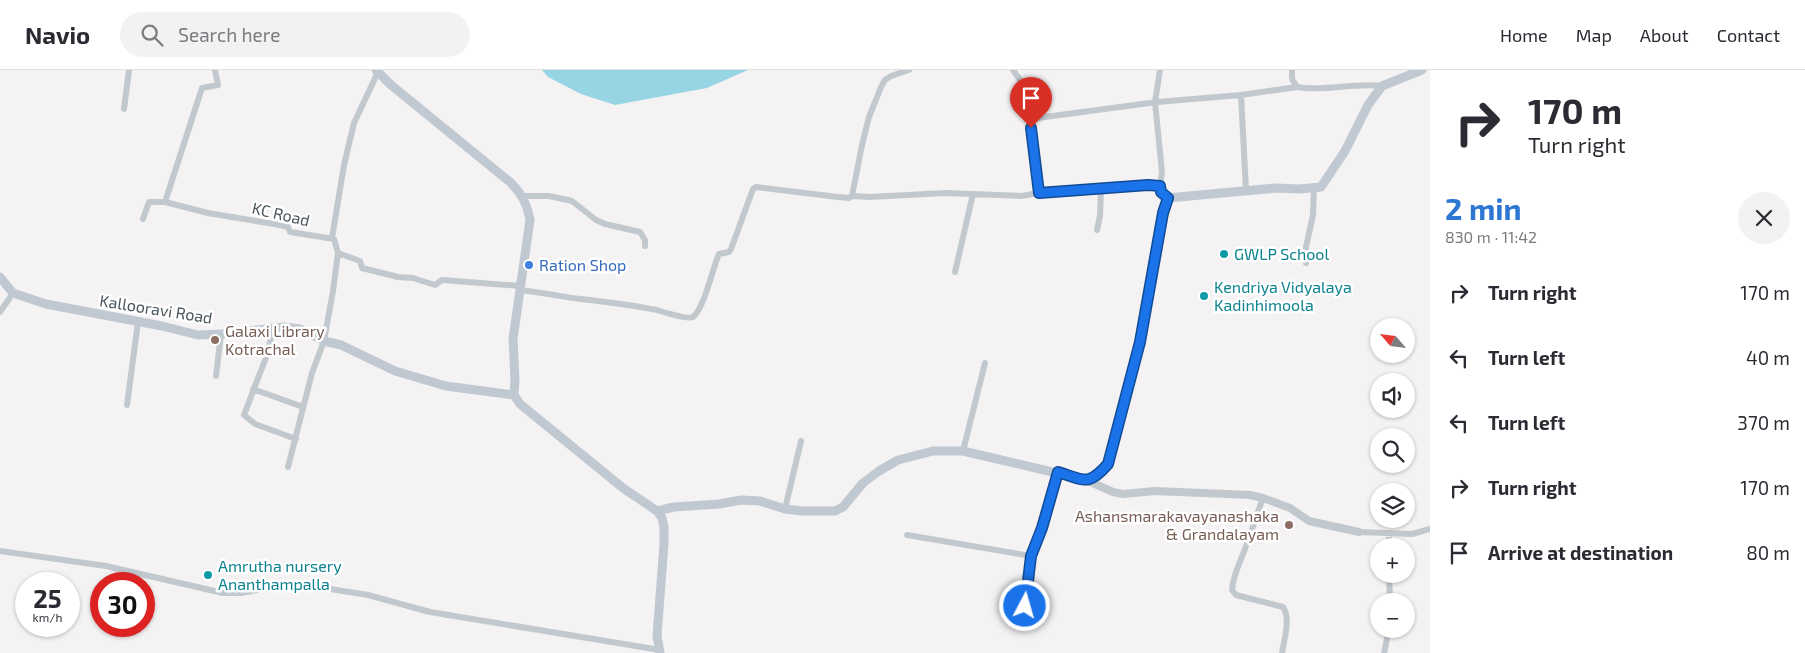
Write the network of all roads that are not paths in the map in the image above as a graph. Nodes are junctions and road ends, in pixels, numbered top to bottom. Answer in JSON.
{"nodes":[{"id":1,"x":129,"y":70,"type":"edge"},
{"id":2,"x":215,"y":70,"type":"edge"},
{"id":3,"x":909,"y":70,"type":"edge"},
{"id":4,"x":1013,"y":70,"type":"edge"},
{"id":5,"x":1160,"y":70,"type":"edge"},
{"id":6,"x":1292,"y":70,"type":"edge"},
{"id":7,"x":1422,"y":70,"type":"edge"},
{"id":8,"x":377,"y":71,"type":"edge"},
{"id":9,"x":1382,"y":86,"type":"junction"},
{"id":10,"x":1297,"y":87,"type":"junction"},
{"id":11,"x":1241,"y":96,"type":"junction"},
{"id":12,"x":1155,"y":102,"type":"junction"},
{"id":13,"x":124,"y":110,"type":"dead end"},
{"id":14,"x":1030,"y":119,"type":"junction"},
{"id":15,"x":1160,"y":186,"type":"junction"},
{"id":16,"x":1314,"y":188,"type":"junction"},
{"id":17,"x":1101,"y":189,"type":"junction"},
{"id":18,"x":1246,"y":190,"type":"junction"},
{"id":19,"x":1039,"y":193,"type":"junction"},
{"id":20,"x":973,"y":194,"type":"junction"},
{"id":21,"x":522,"y":196,"type":"junction"},
{"id":22,"x":852,"y":196,"type":"junction"},
{"id":23,"x":1168,"y":198,"type":"junction"},
{"id":24,"x":166,"y":202,"type":"junction"},
{"id":25,"x":142,"y":219,"type":"dead end"},
{"id":26,"x":1097,"y":230,"type":"dead end"},
{"id":27,"x":332,"y":238,"type":"junction"},
{"id":28,"x":645,"y":246,"type":"dead end"},
{"id":29,"x":338,"y":253,"type":"junction"},
{"id":30,"x":1306,"y":263,"type":"dead end"},
{"id":31,"x":955,"y":272,"type":"dead end"},
{"id":32,"x":0,"y":277,"type":"edge"},
{"id":33,"x":521,"y":288,"type":"junction"},
{"id":34,"x":13,"y":293,"type":"junction"},
{"id":35,"x":0,"y":312,"type":"edge"},
{"id":36,"x":138,"y":322,"type":"junction"},
{"id":37,"x":273,"y":329,"type":"junction"},
{"id":38,"x":221,"y":334,"type":"junction"},
{"id":39,"x":324,"y":341,"type":"junction"},
{"id":40,"x":985,"y":363,"type":"dead end"},
{"id":41,"x":216,"y":376,"type":"dead end"},
{"id":42,"x":253,"y":388,"type":"junction"},
{"id":43,"x":514,"y":395,"type":"junction"},
{"id":44,"x":127,"y":405,"type":"dead end"},
{"id":45,"x":303,"y":407,"type":"junction"},
{"id":46,"x":296,"y":439,"type":"junction"},
{"id":47,"x":801,"y":441,"type":"dead end"},
{"id":48,"x":963,"y":451,"type":"junction"},
{"id":49,"x":288,"y":467,"type":"dead end"},
{"id":50,"x":1058,"y":472,"type":"junction"},
{"id":51,"x":1086,"y":480,"type":"junction"},
{"id":52,"x":1263,"y":498,"type":"junction"},
{"id":53,"x":785,"y":509,"type":"junction"},
{"id":54,"x":658,"y":511,"type":"junction"},
{"id":55,"x":1430,"y":529,"type":"edge"},
{"id":56,"x":1359,"y":532,"type":"joint"},
{"id":57,"x":1388,"y":533,"type":"junction"},
{"id":58,"x":908,"y":535,"type":"dead end"},
{"id":59,"x":1388,"y":538,"type":"edge"},
{"id":60,"x":0,"y":551,"type":"edge"},
{"id":61,"x":1031,"y":556,"type":"junction"},
{"id":62,"x":1025,"y":606,"type":"dead end"},
{"id":63,"x":1387,"y":638,"type":"edge"},
{"id":64,"x":660,"y":651,"type":"edge"},
{"id":65,"x":1282,"y":653,"type":"edge"},
{"id":66,"x":1384,"y":653,"type":"edge"}],
"edges":[{"from":1,"to":13,"type":"street"},
{"from":2,"to":24,"type":"street"},
{"from":3,"to":22,"type":"street"},
{"from":4,"to":14,"type":"street"},
{"from":5,"to":12,"type":"street"},
{"from":6,"to":10,"type":"street"},
{"from":7,"to":9,"type":"main road"},
{"from":8,"to":21,"type":"main road"},
{"from":8,"to":27,"type":"street"},
{"from":9,"to":10,"type":"street"},
{"from":9,"to":16,"type":"main road"},
{"from":10,"to":11,"type":"street"},
{"from":11,"to":12,"type":"street"},
{"from":11,"to":18,"type":"street"},
{"from":12,"to":14,"type":"street"},
{"from":12,"to":15,"type":"street"},
{"from":14,"to":19,"type":"street"},
{"from":15,"to":17,"type":"street"},
{"from":15,"to":23,"type":"street"},
{"from":16,"to":18,"type":"main road"},
{"from":16,"to":30,"type":"street"},
{"from":17,"to":19,"type":"street"},
{"from":17,"to":26,"type":"street"},
{"from":18,"to":23,"type":"main road"},
{"from":19,"to":20,"type":"street"},
{"from":20,"to":22,"type":"street"},
{"from":20,"to":31,"type":"street"},
{"from":21,"to":28,"type":"street"},
{"from":21,"to":33,"type":"main road"},
{"from":22,"to":33,"type":"street"},
{"from":23,"to":51,"type":"main road"},
{"from":24,"to":25,"type":"street"},
{"from":24,"to":27,"type":"street","name":"KC Road"},
{"from":27,"to":29,"type":"street"},
{"from":29,"to":33,"type":"street"},
{"from":29,"to":39,"type":"street"},
{"from":32,"to":34,"type":"main road"},
{"from":33,"to":43,"type":"main road"},
{"from":34,"to":35,"type":"street"},
{"from":34,"to":36,"type":"main road","name":"Kallooravi Road"},
{"from":36,"to":38,"type":"main road","name":"Kallooravi Road"},
{"from":36,"to":44,"type":"street"},
{"from":37,"to":38,"type":"main road","name":"Kallooravi Road"},
{"from":37,"to":39,"type":"main road","name":"Kallooravi Road"},
{"from":37,"to":42,"type":"street"},
{"from":38,"to":41,"type":"street"},
{"from":39,"to":43,"type":"main road","name":"Kallooravi Road"},
{"from":39,"to":45,"type":"street"},
{"from":40,"to":48,"type":"street"},
{"from":42,"to":45,"type":"street"},
{"from":42,"to":46,"type":"street"},
{"from":43,"to":54,"type":"main road"},
{"from":45,"to":46,"type":"street"},
{"from":46,"to":49,"type":"street"},
{"from":47,"to":53,"type":"street"},
{"from":48,"to":50,"type":"main road"},
{"from":48,"to":53,"type":"main road"},
{"from":50,"to":51,"type":"main road"},
{"from":50,"to":61,"type":"street"},
{"from":51,"to":52,"type":"street"},
{"from":52,"to":56,"type":"street"},
{"from":52,"to":65,"type":"street"},
{"from":53,"to":54,"type":"main road"},
{"from":54,"to":64,"type":"main road"},
{"from":55,"to":57,"type":"street"},
{"from":56,"to":57,"type":"street"},
{"from":57,"to":59,"type":"street"},
{"from":58,"to":61,"type":"street"},
{"from":60,"to":64,"type":"street"},
{"from":61,"to":62,"type":"street"},
{"from":63,"to":66,"type":"street"}]}
